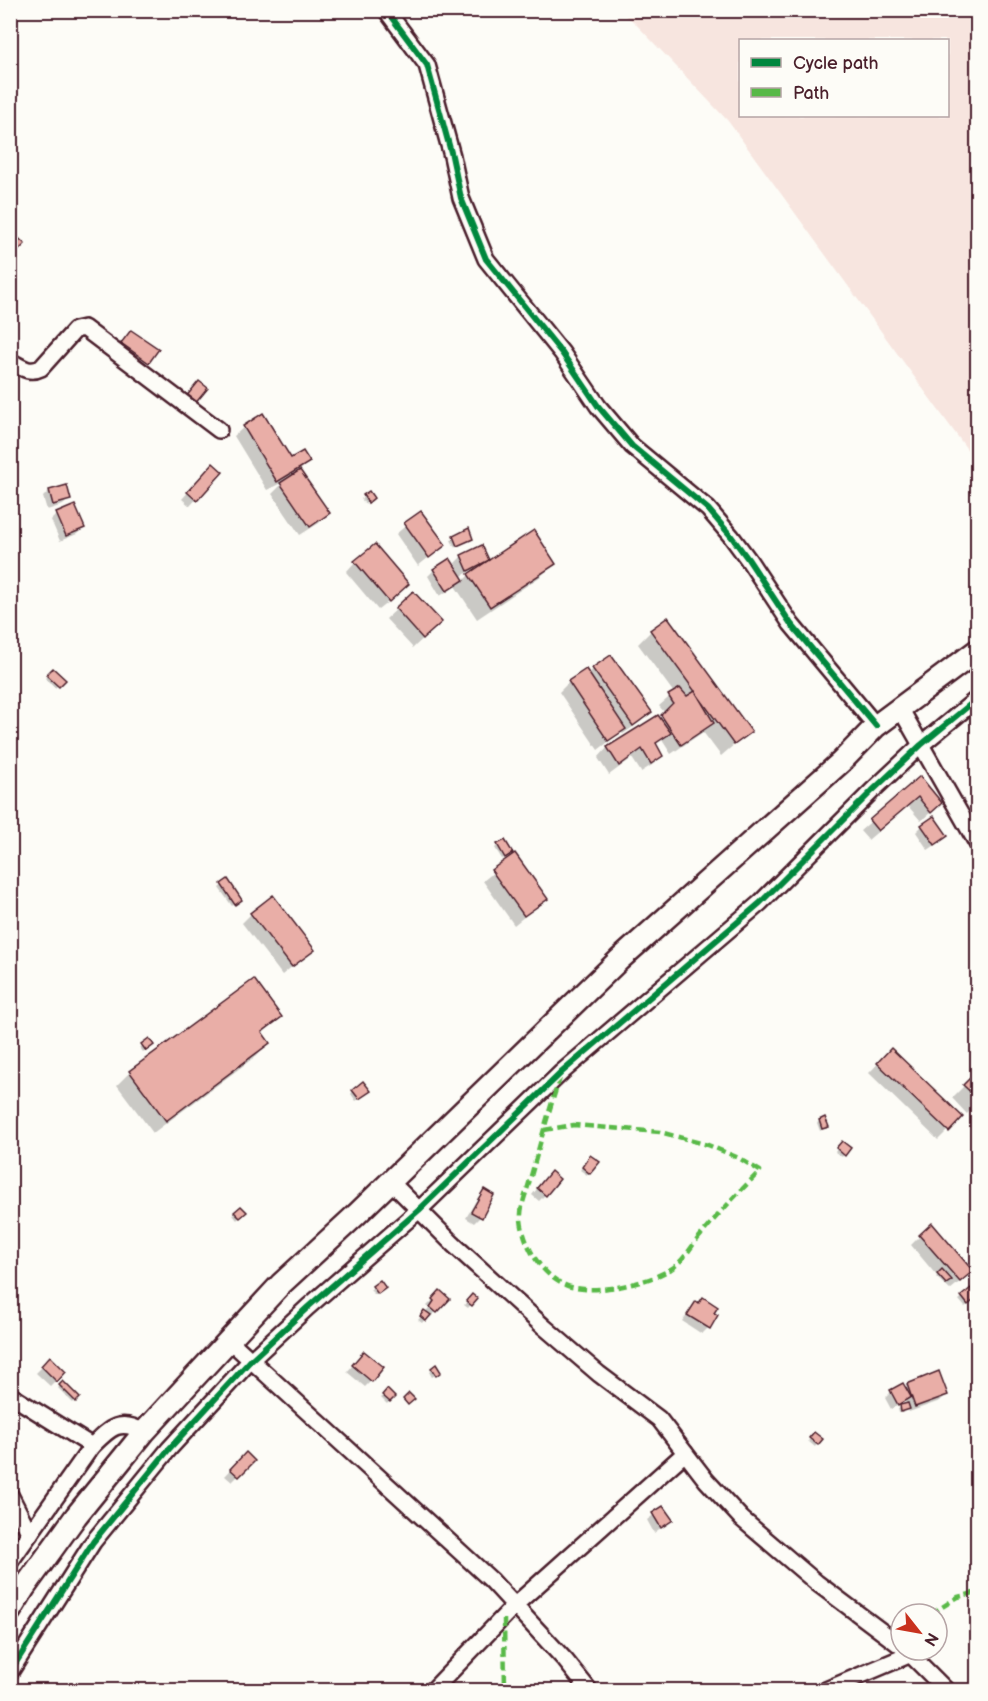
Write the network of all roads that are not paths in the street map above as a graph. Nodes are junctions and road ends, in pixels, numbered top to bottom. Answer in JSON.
{"nodes":[{"id":1,"x":386,"y":10,"type":"edge"},
{"id":2,"x":10,"y":361,"type":"edge"},
{"id":3,"x":219,"y":430,"type":"dead end"},
{"id":4,"x":978,"y":650,"type":"edge"},
{"id":5,"x":978,"y":698,"type":"edge"},
{"id":6,"x":900,"y":708,"type":"junction"},
{"id":7,"x":876,"y":726,"type":"junction"},
{"id":8,"x":921,"y":745,"type":"junction"},
{"id":9,"x":978,"y":845,"type":"edge"},
{"id":10,"x":390,"y":1181,"type":"junction"},
{"id":11,"x":418,"y":1210,"type":"junction"},
{"id":12,"x":229,"y":1340,"type":"junction"},
{"id":13,"x":251,"y":1360,"type":"junction"},
{"id":14,"x":10,"y":1395,"type":"edge"},
{"id":15,"x":144,"y":1432,"type":"junction"},
{"id":16,"x":92,"y":1446,"type":"junction"},
{"id":17,"x":685,"y":1453,"type":"junction"},
{"id":18,"x":10,"y":1495,"type":"edge"},
{"id":19,"x":30,"y":1534,"type":"junction"},
{"id":20,"x":10,"y":1562,"type":"edge"},
{"id":21,"x":515,"y":1605,"type":"junction"},
{"id":22,"x":10,"y":1611,"type":"edge"},
{"id":23,"x":889,"y":1637,"type":"edge"},
{"id":24,"x":889,"y":1658,"type":"edge"},
{"id":25,"x":918,"y":1662,"type":"edge"},
{"id":26,"x":10,"y":1672,"type":"edge"},
{"id":27,"x":433,"y":1690,"type":"edge"},
{"id":28,"x":590,"y":1690,"type":"edge"},
{"id":29,"x":826,"y":1690,"type":"edge"},
{"id":30,"x":946,"y":1690,"type":"edge"}],
"edges":[{"from":1,"to":7,"type":"street"},
{"from":2,"to":3,"type":"street"},
{"from":4,"to":6,"type":"highway"},
{"from":5,"to":8,"type":"street"},
{"from":6,"to":7,"type":"highway"},
{"from":6,"to":8,"type":"street"},
{"from":7,"to":10,"type":"highway"},
{"from":8,"to":9,"type":"street"},
{"from":8,"to":11,"type":"street"},
{"from":10,"to":11,"type":"street"},
{"from":10,"to":12,"type":"highway"},
{"from":11,"to":13,"type":"street"},
{"from":11,"to":17,"type":"street"},
{"from":12,"to":13,"type":"street"},
{"from":12,"to":15,"type":"highway"},
{"from":13,"to":21,"type":"street"},
{"from":13,"to":26,"type":"street"},
{"from":14,"to":16,"type":"street"},
{"from":15,"to":16,"type":"street"},
{"from":15,"to":22,"type":"highway"},
{"from":16,"to":19,"type":"street"},
{"from":17,"to":21,"type":"street"},
{"from":17,"to":23,"type":"street"},
{"from":18,"to":19,"type":"street"},
{"from":19,"to":20,"type":"street"},
{"from":21,"to":27,"type":"street"},
{"from":21,"to":28,"type":"street"},
{"from":24,"to":29,"type":"street"},
{"from":25,"to":30,"type":"street"}]}
